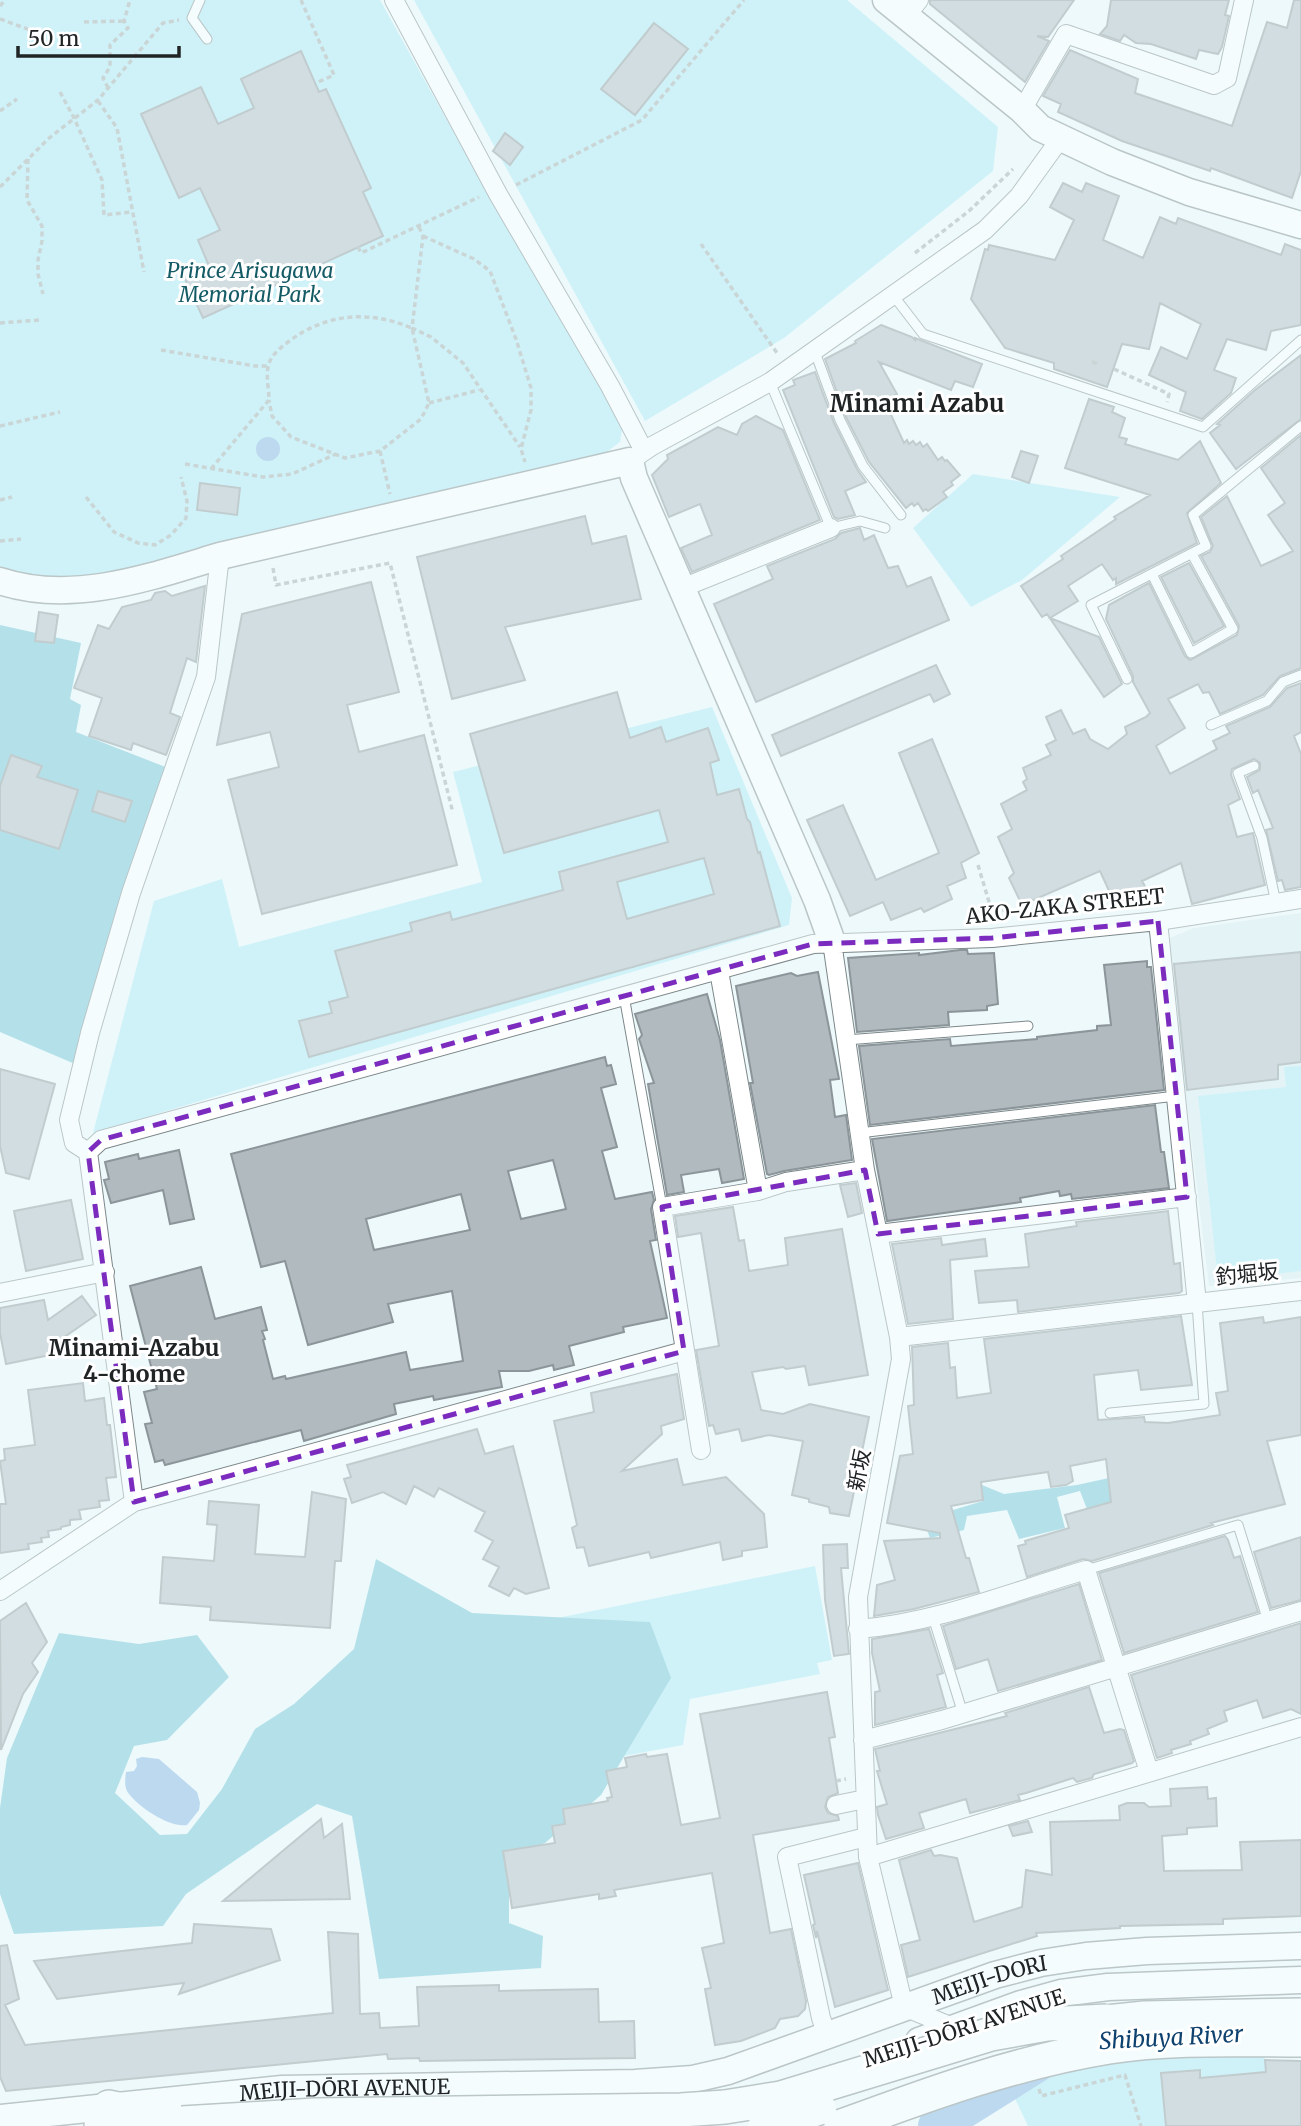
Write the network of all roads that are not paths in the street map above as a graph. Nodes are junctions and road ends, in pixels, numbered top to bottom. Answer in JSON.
{"nodes":[{"id":1,"x":200,"y":0,"type":"edge"},
{"id":2,"x":394,"y":0,"type":"edge"},
{"id":3,"x":1244,"y":0,"type":"edge"},
{"id":4,"x":903,"y":6,"type":"edge"},
{"id":5,"x":207,"y":39,"type":"dead end"},
{"id":6,"x":1022,"y":110,"type":"junction"},
{"id":7,"x":1060,"y":139,"type":"junction"},
{"id":8,"x":1301,"y":225,"type":"edge"},
{"id":9,"x":893,"y":295,"type":"junction"},
{"id":10,"x":1301,"y":340,"type":"edge"},
{"id":11,"x":815,"y":352,"type":"junction"},
{"id":12,"x":770,"y":382,"type":"junction"},
{"id":13,"x":1301,"y":426,"type":"edge"},
{"id":14,"x":637,"y":456,"type":"junction"},
{"id":15,"x":901,"y":515,"type":"dead end"},
{"id":16,"x":831,"y":528,"type":"junction"},
{"id":17,"x":885,"y":528,"type":"dead end"},
{"id":18,"x":1192,"y":554,"type":"junction"},
{"id":19,"x":220,"y":556,"type":"junction"},
{"id":20,"x":1152,"y":574,"type":"junction"},
{"id":21,"x":0,"y":581,"type":"edge"},
{"id":22,"x":682,"y":588,"type":"junction"},
{"id":23,"x":1301,"y":675,"type":"edge"},
{"id":24,"x":1127,"y":679,"type":"dead end"},
{"id":25,"x":1211,"y":725,"type":"dead end"},
{"id":26,"x":1254,"y":765,"type":"dead end"},
{"id":27,"x":1301,"y":899,"type":"edge"},
{"id":28,"x":1276,"y":903,"type":"junction"},
{"id":29,"x":1158,"y":921,"type":"junction"},
{"id":30,"x":832,"y":942,"type":"junction"},
{"id":31,"x":719,"y":971,"type":"junction"},
{"id":32,"x":624,"y":996,"type":"junction"},
{"id":33,"x":1028,"y":1026,"type":"dead end"},
{"id":34,"x":844,"y":1040,"type":"junction"},
{"id":35,"x":1176,"y":1097,"type":"junction"},
{"id":36,"x":859,"y":1133,"type":"junction"},
{"id":37,"x":88,"y":1152,"type":"junction"},
{"id":38,"x":865,"y":1170,"type":"junction"},
{"id":39,"x":758,"y":1191,"type":"junction"},
{"id":40,"x":1187,"y":1197,"type":"junction"},
{"id":41,"x":662,"y":1207,"type":"junction"},
{"id":42,"x":878,"y":1234,"type":"junction"},
{"id":43,"x":105,"y":1272,"type":"junction"},
{"id":44,"x":1301,"y":1291,"type":"edge"},
{"id":45,"x":0,"y":1293,"type":"edge"},
{"id":46,"x":1197,"y":1303,"type":"junction"},
{"id":47,"x":900,"y":1337,"type":"junction"},
{"id":48,"x":684,"y":1351,"type":"junction"},
{"id":49,"x":1110,"y":1413,"type":"dead end"},
{"id":50,"x":701,"y":1450,"type":"dead end"},
{"id":51,"x":134,"y":1502,"type":"junction"},
{"id":52,"x":1086,"y":1570,"type":"junction"},
{"id":53,"x":0,"y":1591,"type":"edge"},
{"id":54,"x":1301,"y":1611,"type":"edge"},
{"id":55,"x":933,"y":1617,"type":"junction"},
{"id":56,"x":1268,"y":1621,"type":"junction"},
{"id":57,"x":858,"y":1629,"type":"junction"},
{"id":58,"x":1117,"y":1666,"type":"junction"},
{"id":59,"x":963,"y":1714,"type":"junction"},
{"id":60,"x":1301,"y":1727,"type":"edge"},
{"id":61,"x":863,"y":1740,"type":"junction"},
{"id":62,"x":1149,"y":1772,"type":"junction"},
{"id":63,"x":865,"y":1799,"type":"junction"},
{"id":64,"x":836,"y":1805,"type":"dead end"},
{"id":65,"x":866,"y":1837,"type":"junction"},
{"id":66,"x":868,"y":1857,"type":"junction"},
{"id":67,"x":1301,"y":1946,"type":"edge"},
{"id":68,"x":1301,"y":1980,"type":"edge"},
{"id":69,"x":904,"y":2007,"type":"junction"},
{"id":70,"x":1301,"y":2015,"type":"edge"},
{"id":71,"x":1107,"y":2021,"type":"junction"},
{"id":72,"x":954,"y":2028,"type":"junction"},
{"id":73,"x":827,"y":2035,"type":"junction"},
{"id":74,"x":1301,"y":2040,"type":"edge"},
{"id":75,"x":1149,"y":2043,"type":"junction"},
{"id":76,"x":693,"y":2079,"type":"junction"},
{"id":77,"x":6,"y":2116,"type":"edge"},
{"id":78,"x":105,"y":2117,"type":"edge"},
{"id":79,"x":694,"y":2124,"type":"edge"},
{"id":80,"x":765,"y":2126,"type":"edge"},
{"id":81,"x":842,"y":2126,"type":"edge"},
{"id":82,"x":895,"y":2126,"type":"edge"}],
"edges":[{"from":1,"to":5,"type":"lane"},
{"from":2,"to":14,"type":"street"},
{"from":3,"to":6,"type":"street"},
{"from":4,"to":6,"type":"main road"},
{"from":6,"to":7,"type":"main road"},
{"from":7,"to":8,"type":"main road"},
{"from":7,"to":9,"type":"street"},
{"from":9,"to":10,"type":"lane"},
{"from":9,"to":11,"type":"street"},
{"from":11,"to":12,"type":"street"},
{"from":11,"to":15,"type":"lane"},
{"from":12,"to":14,"type":"street"},
{"from":12,"to":16,"type":"lane"},
{"from":13,"to":18,"type":"lane"},
{"from":14,"to":19,"type":"main road"},
{"from":14,"to":22,"type":"main road"},
{"from":16,"to":17,"type":"lane"},
{"from":16,"to":22,"type":"street"},
{"from":18,"to":20,"type":"lane"},
{"from":18,"to":20,"type":"lane"},
{"from":19,"to":21,"type":"main road"},
{"from":19,"to":37,"type":"street"},
{"from":20,"to":24,"type":"lane"},
{"from":22,"to":30,"type":"main road"},
{"from":23,"to":25,"type":"lane"},
{"from":26,"to":28,"type":"lane"},
{"from":27,"to":28,"type":"street","name":"AKO-ZAKA STREET"},
{"from":28,"to":29,"type":"street","name":"AKO-ZAKA STREET"},
{"from":29,"to":30,"type":"street","name":"AKO-ZAKA STREET"},
{"from":29,"to":35,"type":"street"},
{"from":30,"to":31,"type":"street","name":"AKO-ZAKA STREET"},
{"from":30,"to":34,"type":"street","name":"新坂"},
{"from":31,"to":32,"type":"street","name":"AKO-ZAKA STREET"},
{"from":31,"to":39,"type":"street"},
{"from":32,"to":37,"type":"street","name":"AKO-ZAKA STREET"},
{"from":32,"to":41,"type":"lane"},
{"from":33,"to":34,"type":"lane"},
{"from":34,"to":36,"type":"street","name":"新坂"},
{"from":35,"to":36,"type":"lane"},
{"from":35,"to":40,"type":"street"},
{"from":36,"to":38,"type":"street","name":"新坂"},
{"from":37,"to":43,"type":"street"},
{"from":38,"to":39,"type":"street"},
{"from":38,"to":42,"type":"street","name":"新坂"},
{"from":39,"to":41,"type":"street"},
{"from":40,"to":42,"type":"street"},
{"from":40,"to":46,"type":"street"},
{"from":41,"to":48,"type":"street"},
{"from":42,"to":47,"type":"street","name":"新坂"},
{"from":43,"to":45,"type":"street"},
{"from":43,"to":51,"type":"street"},
{"from":44,"to":46,"type":"street","name":"釣堀坂"},
{"from":46,"to":47,"type":"street","name":"釣堀坂"},
{"from":46,"to":49,"type":"lane"},
{"from":47,"to":57,"type":"street","name":"新坂"},
{"from":48,"to":50,"type":"street"},
{"from":48,"to":51,"type":"street"},
{"from":51,"to":53,"type":"street"},
{"from":52,"to":55,"type":"street"},
{"from":52,"to":56,"type":"lane"},
{"from":52,"to":58,"type":"street"},
{"from":54,"to":56,"type":"street"},
{"from":55,"to":57,"type":"street"},
{"from":55,"to":59,"type":"lane"},
{"from":56,"to":58,"type":"street"},
{"from":57,"to":61,"type":"street","name":"新坂"},
{"from":58,"to":59,"type":"street"},
{"from":58,"to":62,"type":"street"},
{"from":59,"to":61,"type":"street"},
{"from":60,"to":62,"type":"street"},
{"from":61,"to":63,"type":"street","name":"新坂"},
{"from":62,"to":66,"type":"street"},
{"from":63,"to":64,"type":"street"},
{"from":63,"to":65,"type":"street","name":"新坂"},
{"from":65,"to":66,"type":"street","name":"新坂"},
{"from":65,"to":73,"type":"street"},
{"from":66,"to":69,"type":"street","name":"新坂"},
{"from":67,"to":69,"type":"main road","name":"MEIJI-DORI"},
{"from":68,"to":72,"type":"main road","name":"MEIJI-DŌRI AVENUE"},
{"from":69,"to":72,"type":"street"},
{"from":69,"to":73,"type":"main road","name":"MEIJI-DORI"},
{"from":70,"to":71,"type":"highway","bridge":true},
{"from":71,"to":78,"type":"highway","bridge":true},
{"from":71,"to":80,"type":"highway","bridge":true},
{"from":72,"to":79,"type":"main road","name":"MEIJI-DŌRI AVENUE"},
{"from":73,"to":76,"type":"main road","name":"MEIJI-DORI"},
{"from":74,"to":75,"type":"highway","bridge":true},
{"from":75,"to":81,"type":"highway","bridge":true},
{"from":75,"to":82,"type":"highway","bridge":true},
{"from":76,"to":78,"type":"main road","name":"MEIJI-DŌRI AVENUE"},
{"from":76,"to":79,"type":"main road"},
{"from":77,"to":78,"type":"main road","name":"MEIJI-DŌRI AVENUE"}]}
